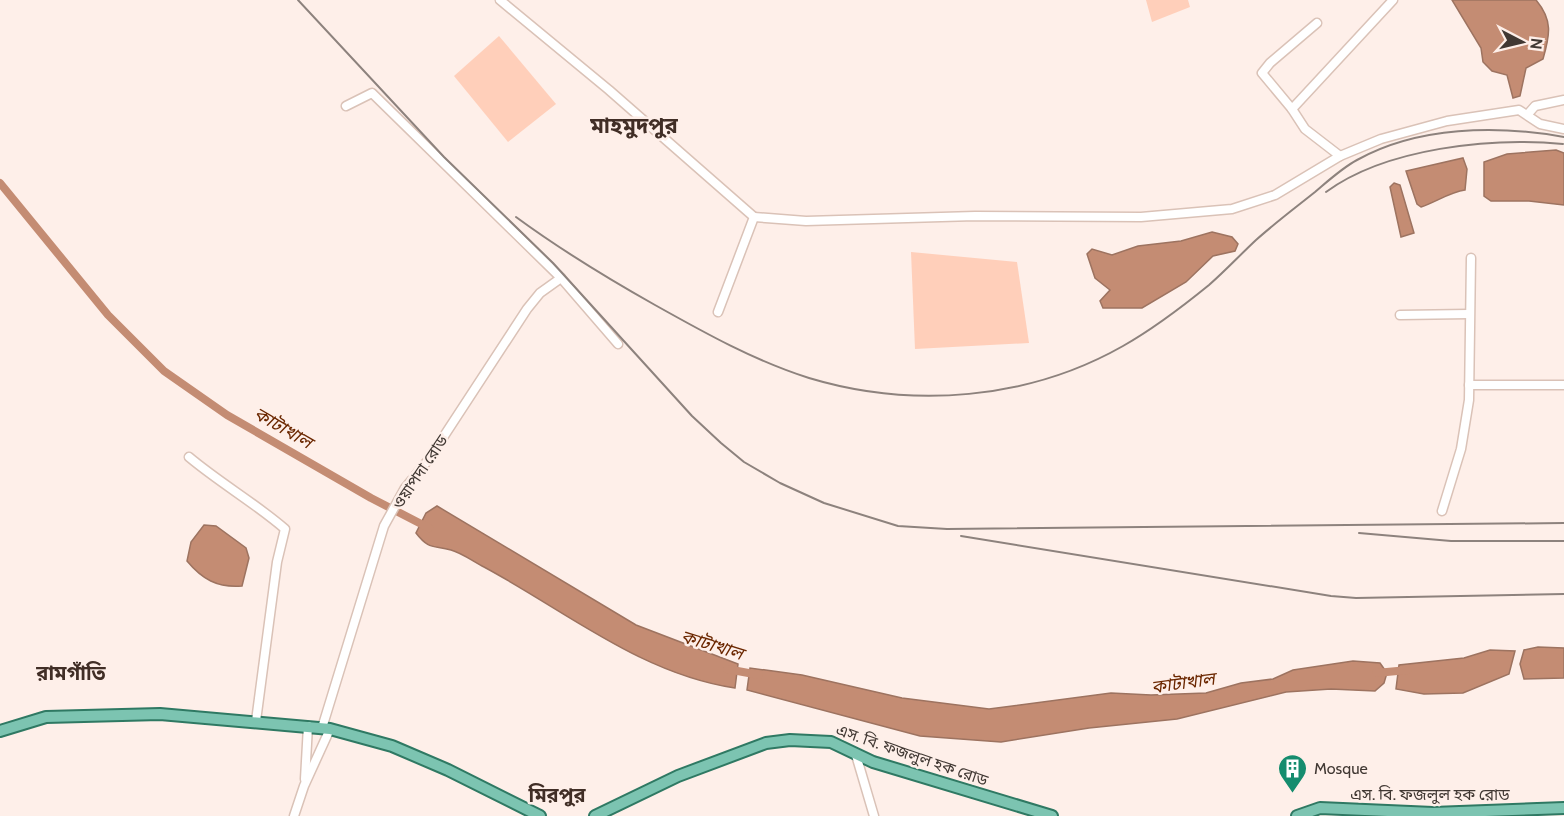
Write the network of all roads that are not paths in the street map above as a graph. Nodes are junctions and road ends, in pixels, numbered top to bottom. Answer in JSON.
{"nodes":[{"id":1,"x":500,"y":0,"type":"edge"},
{"id":2,"x":1393,"y":0,"type":"edge"},
{"id":3,"x":1317,"y":23,"type":"dead end"},
{"id":4,"x":1564,"y":100,"type":"edge"},
{"id":5,"x":346,"y":106,"type":"dead end"},
{"id":6,"x":1292,"y":110,"type":"junction"},
{"id":7,"x":1528,"y":114,"type":"junction"},
{"id":8,"x":1564,"y":129,"type":"edge"},
{"id":9,"x":1340,"y":156,"type":"junction"},
{"id":10,"x":754,"y":217,"type":"junction"},
{"id":11,"x":1471,"y":258,"type":"dead end"},
{"id":12,"x":561,"y":278,"type":"junction"},
{"id":13,"x":718,"y":312,"type":"dead end"},
{"id":14,"x":1469,"y":314,"type":"junction"},
{"id":15,"x":1400,"y":315,"type":"dead end"},
{"id":16,"x":618,"y":344,"type":"dead end"},
{"id":17,"x":1469,"y":385,"type":"junction"},
{"id":18,"x":1564,"y":386,"type":"edge"},
{"id":19,"x":189,"y":457,"type":"dead end"},
{"id":20,"x":1442,"y":511,"type":"dead end"},
{"id":21,"x":256,"y":721,"type":"junction"},
{"id":22,"x":308,"y":726,"type":"junction"},
{"id":23,"x":326,"y":729,"type":"junction"},
{"id":24,"x":0,"y":731,"type":"edge"},
{"id":25,"x":856,"y":755,"type":"junction"},
{"id":26,"x":304,"y":786,"type":"junction"},
{"id":27,"x":1564,"y":808,"type":"edge"},
{"id":28,"x":294,"y":816,"type":"edge"},
{"id":29,"x":540,"y":816,"type":"edge"},
{"id":30,"x":595,"y":816,"type":"edge"},
{"id":31,"x":874,"y":816,"type":"edge"},
{"id":32,"x":1052,"y":816,"type":"edge"},
{"id":33,"x":1297,"y":816,"type":"edge"}],
"edges":[{"from":1,"to":10,"type":"street"},
{"from":2,"to":6,"type":"street"},
{"from":3,"to":6,"type":"street"},
{"from":4,"to":7,"type":"street"},
{"from":5,"to":12,"type":"street"},
{"from":6,"to":9,"type":"street"},
{"from":7,"to":8,"type":"street"},
{"from":7,"to":9,"type":"street"},
{"from":9,"to":10,"type":"street"},
{"from":10,"to":13,"type":"street"},
{"from":11,"to":14,"type":"street"},
{"from":12,"to":16,"type":"street"},
{"from":12,"to":23,"type":"street","name":"ওয়াপদা রোড"},
{"from":14,"to":15,"type":"street"},
{"from":14,"to":17,"type":"street"},
{"from":17,"to":18,"type":"street"},
{"from":17,"to":20,"type":"street"},
{"from":19,"to":21,"type":"street"},
{"from":21,"to":22,"type":"main road"},
{"from":21,"to":24,"type":"main road"},
{"from":22,"to":23,"type":"main road"},
{"from":22,"to":26,"type":"street","name":"ওয়াপদা রোড"},
{"from":23,"to":26,"type":"street","name":"ওয়াপদা রোড"},
{"from":23,"to":29,"type":"main road"},
{"from":25,"to":30,"type":"main road","name":"এস. বি. ফজলুল হক রোড"},
{"from":25,"to":31,"type":"street"},
{"from":25,"to":32,"type":"main road","name":"এস. বি. ফজলুল হক রোড"},
{"from":26,"to":28,"type":"street","name":"ওয়াপদা রোড"},
{"from":27,"to":33,"type":"main road","name":"এস. বি. ফজলুল হক রোড"}]}
